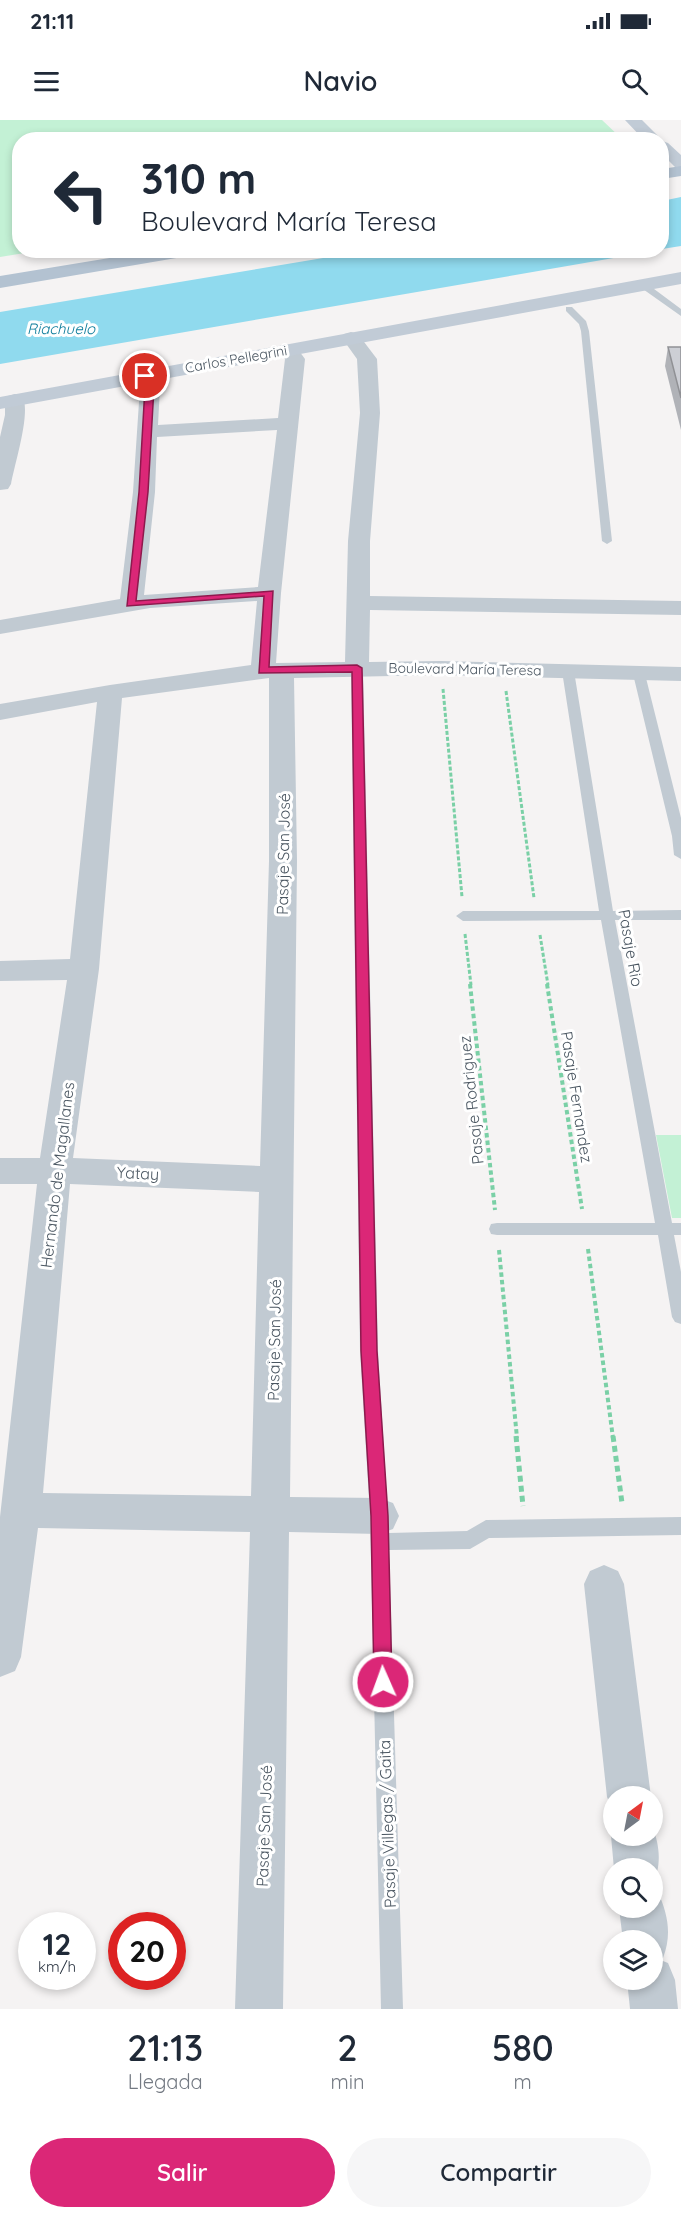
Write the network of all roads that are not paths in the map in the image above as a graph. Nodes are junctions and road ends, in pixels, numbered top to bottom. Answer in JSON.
{"nodes":[{"id":1,"x":633,"y":120,"type":"edge"},
{"id":2,"x":646,"y":132,"type":"edge"},
{"id":3,"x":55,"y":258,"type":"edge"},
{"id":4,"x":146,"y":258,"type":"edge"},
{"id":5,"x":0,"y":267,"type":"edge"},
{"id":6,"x":681,"y":278,"type":"edge"},
{"id":7,"x":0,"y":282,"type":"edge"},
{"id":8,"x":681,"y":288,"type":"edge"},
{"id":9,"x":649,"y":289,"type":"junction"},
{"id":10,"x":569,"y":309,"type":"junction"},
{"id":11,"x":681,"y":313,"type":"edge"},
{"id":12,"x":401,"y":329,"type":"junction"},
{"id":13,"x":351,"y":338,"type":"junction"},
{"id":14,"x":288,"y":350,"type":"junction"},
{"id":15,"x":145,"y":376,"type":"junction"},
{"id":16,"x":8,"y":402,"type":"edge"},
{"id":17,"x":288,"y":423,"type":"junction"},
{"id":18,"x":146,"y":432,"type":"junction"},
{"id":19,"x":0,"y":484,"type":"edge"},
{"id":20,"x":607,"y":541,"type":"dead end"},
{"id":21,"x":269,"y":593,"type":"junction"},
{"id":22,"x":357,"y":603,"type":"junction"},
{"id":23,"x":131,"y":604,"type":"junction"},
{"id":24,"x":681,"y":608,"type":"edge"},
{"id":25,"x":0,"y":627,"type":"edge"},
{"id":26,"x":357,"y":668,"type":"junction"},
{"id":27,"x":272,"y":671,"type":"junction"},
{"id":28,"x":568,"y":671,"type":"junction"},
{"id":29,"x":639,"y":674,"type":"junction"},
{"id":30,"x":681,"y":674,"type":"edge"},
{"id":31,"x":110,"y":692,"type":"junction"},
{"id":32,"x":0,"y":712,"type":"edge"},
{"id":33,"x":681,"y":855,"type":"edge"},
{"id":34,"x":681,"y":915,"type":"edge"},
{"id":35,"x":463,"y":916,"type":"road end"},
{"id":36,"x":607,"y":916,"type":"junction"},
{"id":37,"x":84,"y":969,"type":"junction"},
{"id":38,"x":0,"y":971,"type":"edge"},
{"id":39,"x":55,"y":1170,"type":"junction"},
{"id":40,"x":0,"y":1171,"type":"edge"},
{"id":41,"x":276,"y":1179,"type":"junction"},
{"id":42,"x":497,"y":1229,"type":"road end"},
{"id":43,"x":673,"y":1230,"type":"edge"},
{"id":44,"x":681,"y":1317,"type":"edge"},
{"id":45,"x":15,"y":1495,"type":"edge"},
{"id":46,"x":272,"y":1515,"type":"junction"},
{"id":47,"x":681,"y":1526,"type":"edge"},
{"id":48,"x":379,"y":1529,"type":"junction"},
{"id":49,"x":604,"y":1584,"type":"dead end"},
{"id":50,"x":0,"y":1657,"type":"edge"},
{"id":51,"x":628,"y":1786,"type":"edge"},
{"id":52,"x":652,"y":1990,"type":"edge"},
{"id":53,"x":259,"y":2009,"type":"edge"},
{"id":54,"x":392,"y":2009,"type":"edge"},
{"id":55,"x":654,"y":2009,"type":"edge"}],
"edges":[{"from":1,"to":2,"type":"main road"},
{"from":3,"to":5,"type":"main road"},
{"from":4,"to":7,"type":"main road"},
{"from":6,"to":9,"type":"main road","name":"Carlos Pellegrini"},
{"from":8,"to":9,"type":"main road","name":"Carlos Pellegrini"},
{"from":9,"to":10,"type":"main road","name":"Carlos Pellegrini"},
{"from":9,"to":11,"type":"lane"},
{"from":9,"to":12,"type":"main road","name":"Carlos Pellegrini"},
{"from":10,"to":12,"type":"main road","name":"Carlos Pellegrini"},
{"from":10,"to":20,"type":"lane"},
{"from":12,"to":13,"type":"main road","name":"Carlos Pellegrini"},
{"from":13,"to":14,"type":"main road","name":"Carlos Pellegrini"},
{"from":13,"to":22,"type":"street"},
{"from":14,"to":15,"type":"main road","name":"Carlos Pellegrini"},
{"from":14,"to":17,"type":"street","name":"Pasaje San José"},
{"from":15,"to":16,"type":"main road","name":"Carlos Pellegrini"},
{"from":15,"to":18,"type":"street"},
{"from":16,"to":19,"type":"street"},
{"from":17,"to":18,"type":"street"},
{"from":17,"to":21,"type":"street","name":"Pasaje San José"},
{"from":18,"to":23,"type":"street"},
{"from":21,"to":23,"type":"street"},
{"from":21,"to":27,"type":"street","name":"Pasaje San José"},
{"from":22,"to":24,"type":"street"},
{"from":22,"to":26,"type":"street"},
{"from":23,"to":25,"type":"street"},
{"from":26,"to":27,"type":"street","name":"Boulevard María Teresa"},
{"from":26,"to":28,"type":"street","name":"Boulevard María Teresa"},
{"from":26,"to":48,"type":"lane","name":"Pasaje Villegas / Gaita"},
{"from":27,"to":31,"type":"street","name":"Boulevard María Teresa"},
{"from":27,"to":41,"type":"street","name":"Pasaje San José"},
{"from":28,"to":29,"type":"street","name":"Boulevard María Teresa"},
{"from":28,"to":36,"type":"lane","name":"Pasaje Rio"},
{"from":29,"to":30,"type":"street","name":"Boulevard María Teresa"},
{"from":29,"to":33,"type":"lane"},
{"from":31,"to":32,"type":"street","name":"Boulevard María Teresa"},
{"from":31,"to":37,"type":"street","name":"Hernando de Magallanes"},
{"from":34,"to":36,"type":"lane"},
{"from":35,"to":36,"type":"lane"},
{"from":36,"to":43,"type":"lane","name":"Pasaje Rio"},
{"from":37,"to":38,"type":"street"},
{"from":37,"to":39,"type":"street","name":"Hernando de Magallanes"},
{"from":39,"to":40,"type":"street","name":"Yatay"},
{"from":39,"to":41,"type":"street","name":"Yatay"},
{"from":39,"to":45,"type":"street","name":"Hernando de Magallanes"},
{"from":41,"to":46,"type":"street","name":"Pasaje San José"},
{"from":42,"to":43,"type":"lane"},
{"from":43,"to":44,"type":"lane","name":"Pasaje Rio"},
{"from":45,"to":46,"type":"street"},
{"from":45,"to":50,"type":"street","name":"Hernando de Magallanes"},
{"from":46,"to":48,"type":"street"},
{"from":46,"to":53,"type":"street","name":"Pasaje San José"},
{"from":47,"to":48,"type":"lane"},
{"from":48,"to":54,"type":"lane","name":"Pasaje Villegas / Gaita"},
{"from":49,"to":51,"type":"street"},
{"from":52,"to":55,"type":"street"}]}
